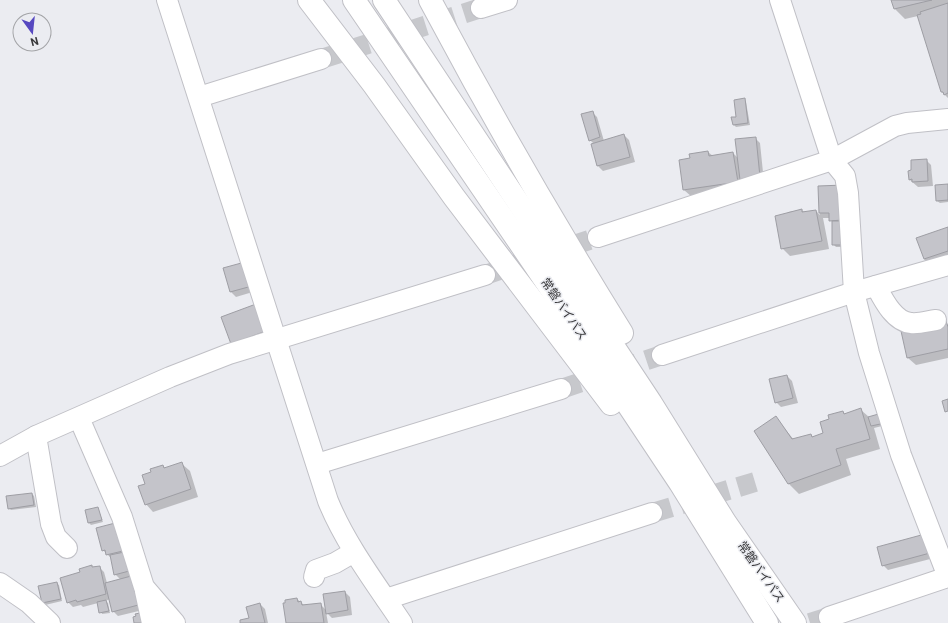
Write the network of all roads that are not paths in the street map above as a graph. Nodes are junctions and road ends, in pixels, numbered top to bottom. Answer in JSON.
{"nodes":[{"id":1,"x":167,"y":0,"type":"edge"},
{"id":2,"x":309,"y":0,"type":"edge"},
{"id":3,"x":354,"y":0,"type":"edge"},
{"id":4,"x":384,"y":0,"type":"edge"},
{"id":5,"x":430,"y":0,"type":"edge"},
{"id":6,"x":507,"y":0,"type":"edge"},
{"id":7,"x":780,"y":0,"type":"edge"},
{"id":8,"x":481,"y":8,"type":"tunnel mouth"},
{"id":9,"x":321,"y":58,"type":"tunnel mouth"},
{"id":10,"x":199,"y":97,"type":"junction"},
{"id":11,"x":948,"y":119,"type":"edge"},
{"id":12,"x":832,"y":160,"type":"junction"},
{"id":13,"x":598,"y":237,"type":"tunnel mouth"},
{"id":14,"x":948,"y":265,"type":"edge"},
{"id":15,"x":485,"y":275,"type":"tunnel mouth"},
{"id":16,"x":876,"y":286,"type":"junction"},
{"id":17,"x":854,"y":292,"type":"junction"},
{"id":18,"x":936,"y":320,"type":"dead end"},
{"id":19,"x":276,"y":340,"type":"junction"},
{"id":20,"x":662,"y":356,"type":"tunnel mouth"},
{"id":21,"x":561,"y":389,"type":"tunnel mouth"},
{"id":22,"x":79,"y":418,"type":"junction"},
{"id":23,"x":36,"y":436,"type":"junction"},
{"id":24,"x":0,"y":456,"type":"edge"},
{"id":25,"x":317,"y":464,"type":"junction"},
{"id":26,"x":652,"y":513,"type":"tunnel mouth"},
{"id":27,"x":703,"y":522,"type":"junction"},
{"id":28,"x":67,"y":548,"type":"dead end"},
{"id":29,"x":354,"y":552,"type":"junction"},
{"id":30,"x":314,"y":577,"type":"dead end"},
{"id":31,"x":948,"y":577,"type":"edge"},
{"id":32,"x":144,"y":587,"type":"junction"},
{"id":33,"x":4,"y":592,"type":"edge"},
{"id":34,"x":386,"y":599,"type":"junction"},
{"id":35,"x":829,"y":617,"type":"tunnel mouth"},
{"id":36,"x":50,"y":623,"type":"edge"},
{"id":37,"x":152,"y":623,"type":"edge"},
{"id":38,"x":175,"y":623,"type":"edge"},
{"id":39,"x":402,"y":623,"type":"edge"},
{"id":40,"x":767,"y":623,"type":"edge"},
{"id":41,"x":795,"y":623,"type":"edge"}],
"edges":[{"from":1,"to":10,"type":"street"},
{"from":2,"to":27,"type":"highway"},
{"from":3,"to":27,"type":"highway","name":"常磐バイパス"},
{"from":4,"to":41,"type":"highway","name":"常磐バイパス"},
{"from":5,"to":41,"type":"highway"},
{"from":6,"to":8,"type":"street"},
{"from":7,"to":12,"type":"street"},
{"from":9,"to":10,"type":"street"},
{"from":10,"to":19,"type":"street"},
{"from":11,"to":12,"type":"street"},
{"from":12,"to":13,"type":"street"},
{"from":12,"to":17,"type":"street"},
{"from":14,"to":16,"type":"street"},
{"from":15,"to":19,"type":"street"},
{"from":16,"to":17,"type":"street"},
{"from":16,"to":18,"type":"street"},
{"from":17,"to":20,"type":"street"},
{"from":17,"to":31,"type":"street"},
{"from":19,"to":22,"type":"street"},
{"from":19,"to":25,"type":"street"},
{"from":21,"to":25,"type":"street"},
{"from":22,"to":23,"type":"street"},
{"from":22,"to":32,"type":"street"},
{"from":23,"to":24,"type":"street"},
{"from":23,"to":28,"type":"street"},
{"from":25,"to":29,"type":"street"},
{"from":26,"to":34,"type":"street"},
{"from":27,"to":40,"type":"highway","name":"常磐バイパス"},
{"from":29,"to":30,"type":"street"},
{"from":29,"to":34,"type":"street"},
{"from":31,"to":35,"type":"street"},
{"from":32,"to":37,"type":"street"},
{"from":32,"to":38,"type":"street"},
{"from":33,"to":36,"type":"street"},
{"from":34,"to":39,"type":"street"}]}
